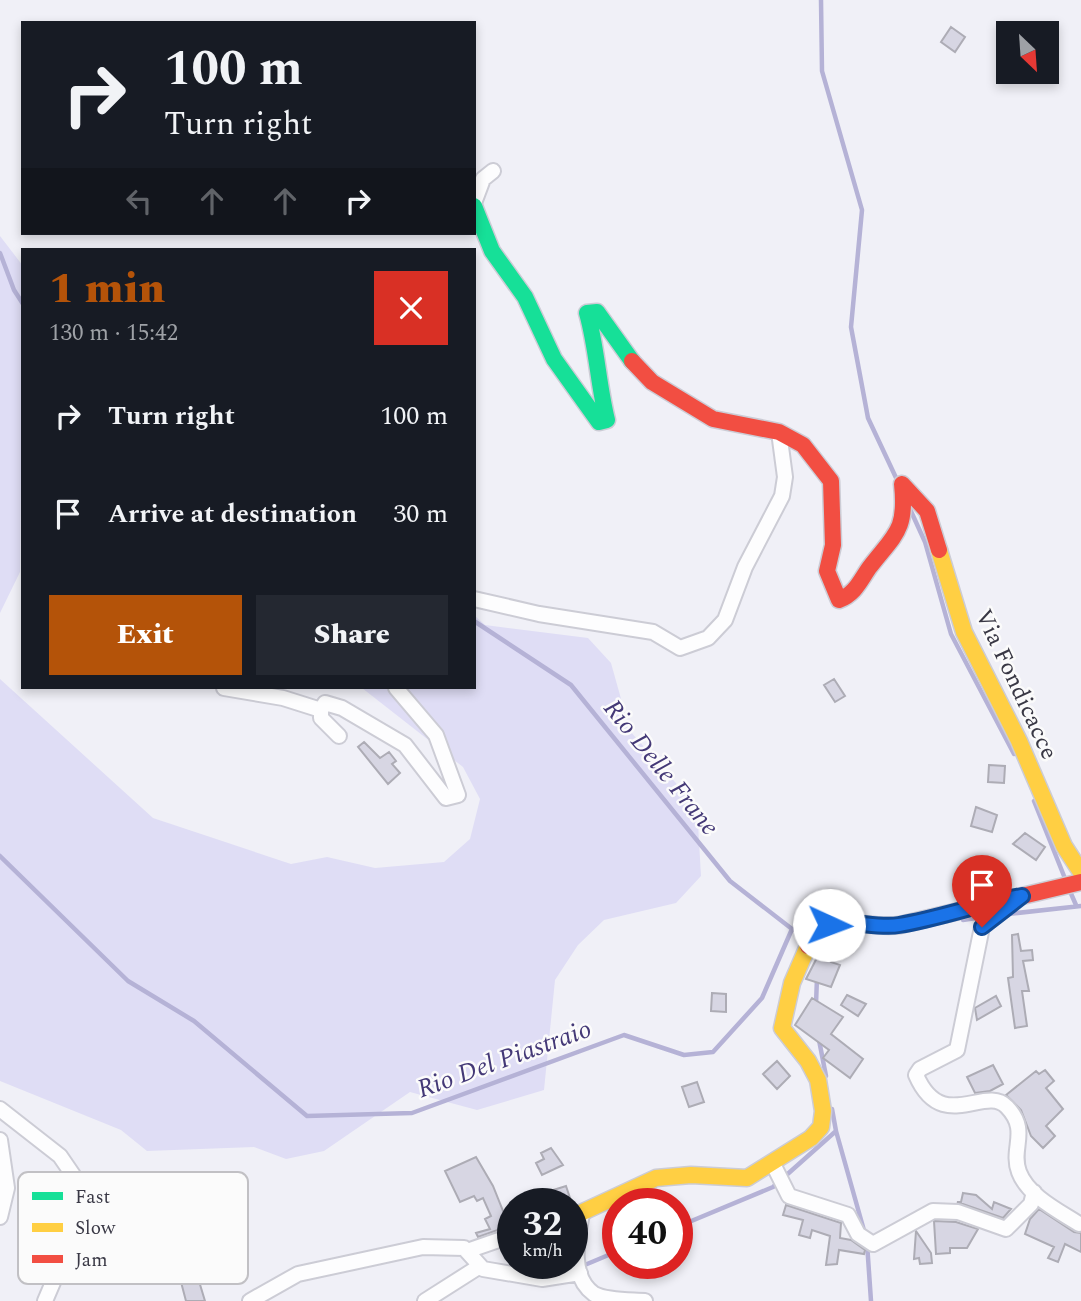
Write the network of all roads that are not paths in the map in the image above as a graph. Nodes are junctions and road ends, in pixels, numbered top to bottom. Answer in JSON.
{"nodes":[{"id":1,"x":493,"y":171,"type":"dead end"},
{"id":2,"x":476,"y":198,"type":"edge"},
{"id":3,"x":476,"y":209,"type":"edge"},
{"id":4,"x":779,"y":432,"type":"junction"},
{"id":5,"x":476,"y":599,"type":"edge"},
{"id":6,"x":230,"y":689,"type":"edge"},
{"id":7,"x":397,"y":689,"type":"edge"},
{"id":8,"x":321,"y":709,"type":"junction"},
{"id":9,"x":340,"y":736,"type":"dead end"},
{"id":10,"x":1081,"y":872,"type":"edge"},
{"id":11,"x":1081,"y":882,"type":"edge"},
{"id":12,"x":1022,"y":896,"type":"junction"},
{"id":13,"x":0,"y":1109,"type":"edge"},
{"id":14,"x":0,"y":1140,"type":"edge"},
{"id":15,"x":773,"y":1164,"type":"junction"},
{"id":16,"x":71,"y":1172,"type":"edge"},
{"id":17,"x":1034,"y":1192,"type":"junction"},
{"id":18,"x":588,"y":1210,"type":"edge"},
{"id":19,"x":0,"y":1217,"type":"edge"},
{"id":20,"x":1079,"y":1224,"type":"dead end"},
{"id":21,"x":497,"y":1241,"type":"edge"},
{"id":22,"x":467,"y":1251,"type":"junction"},
{"id":23,"x":480,"y":1266,"type":"junction"},
{"id":24,"x":497,"y":1270,"type":"edge"},
{"id":25,"x":584,"y":1279,"type":"edge"},
{"id":26,"x":53,"y":1284,"type":"edge"},
{"id":27,"x":46,"y":1301,"type":"edge"},
{"id":28,"x":250,"y":1301,"type":"edge"},
{"id":29,"x":425,"y":1301,"type":"edge"},
{"id":30,"x":645,"y":1301,"type":"edge"}],
"edges":[{"from":1,"to":2,"type":"street"},
{"from":3,"to":4,"type":"street","name":"Via Fondicacce"},
{"from":4,"to":5,"type":"street"},
{"from":4,"to":10,"type":"street","name":"Via Fondicacce"},
{"from":6,"to":8,"type":"street"},
{"from":7,"to":8,"type":"street"},
{"from":8,"to":9,"type":"street"},
{"from":11,"to":12,"type":"street"},
{"from":12,"to":15,"type":"street"},
{"from":12,"to":17,"type":"street"},
{"from":13,"to":16,"type":"street"},
{"from":14,"to":19,"type":"street"},
{"from":15,"to":17,"type":"street"},
{"from":15,"to":18,"type":"street"},
{"from":17,"to":20,"type":"street"},
{"from":21,"to":22,"type":"street"},
{"from":22,"to":23,"type":"street"},
{"from":22,"to":28,"type":"street"},
{"from":23,"to":24,"type":"street"},
{"from":23,"to":29,"type":"street"},
{"from":25,"to":30,"type":"street"},
{"from":26,"to":27,"type":"street"}]}
